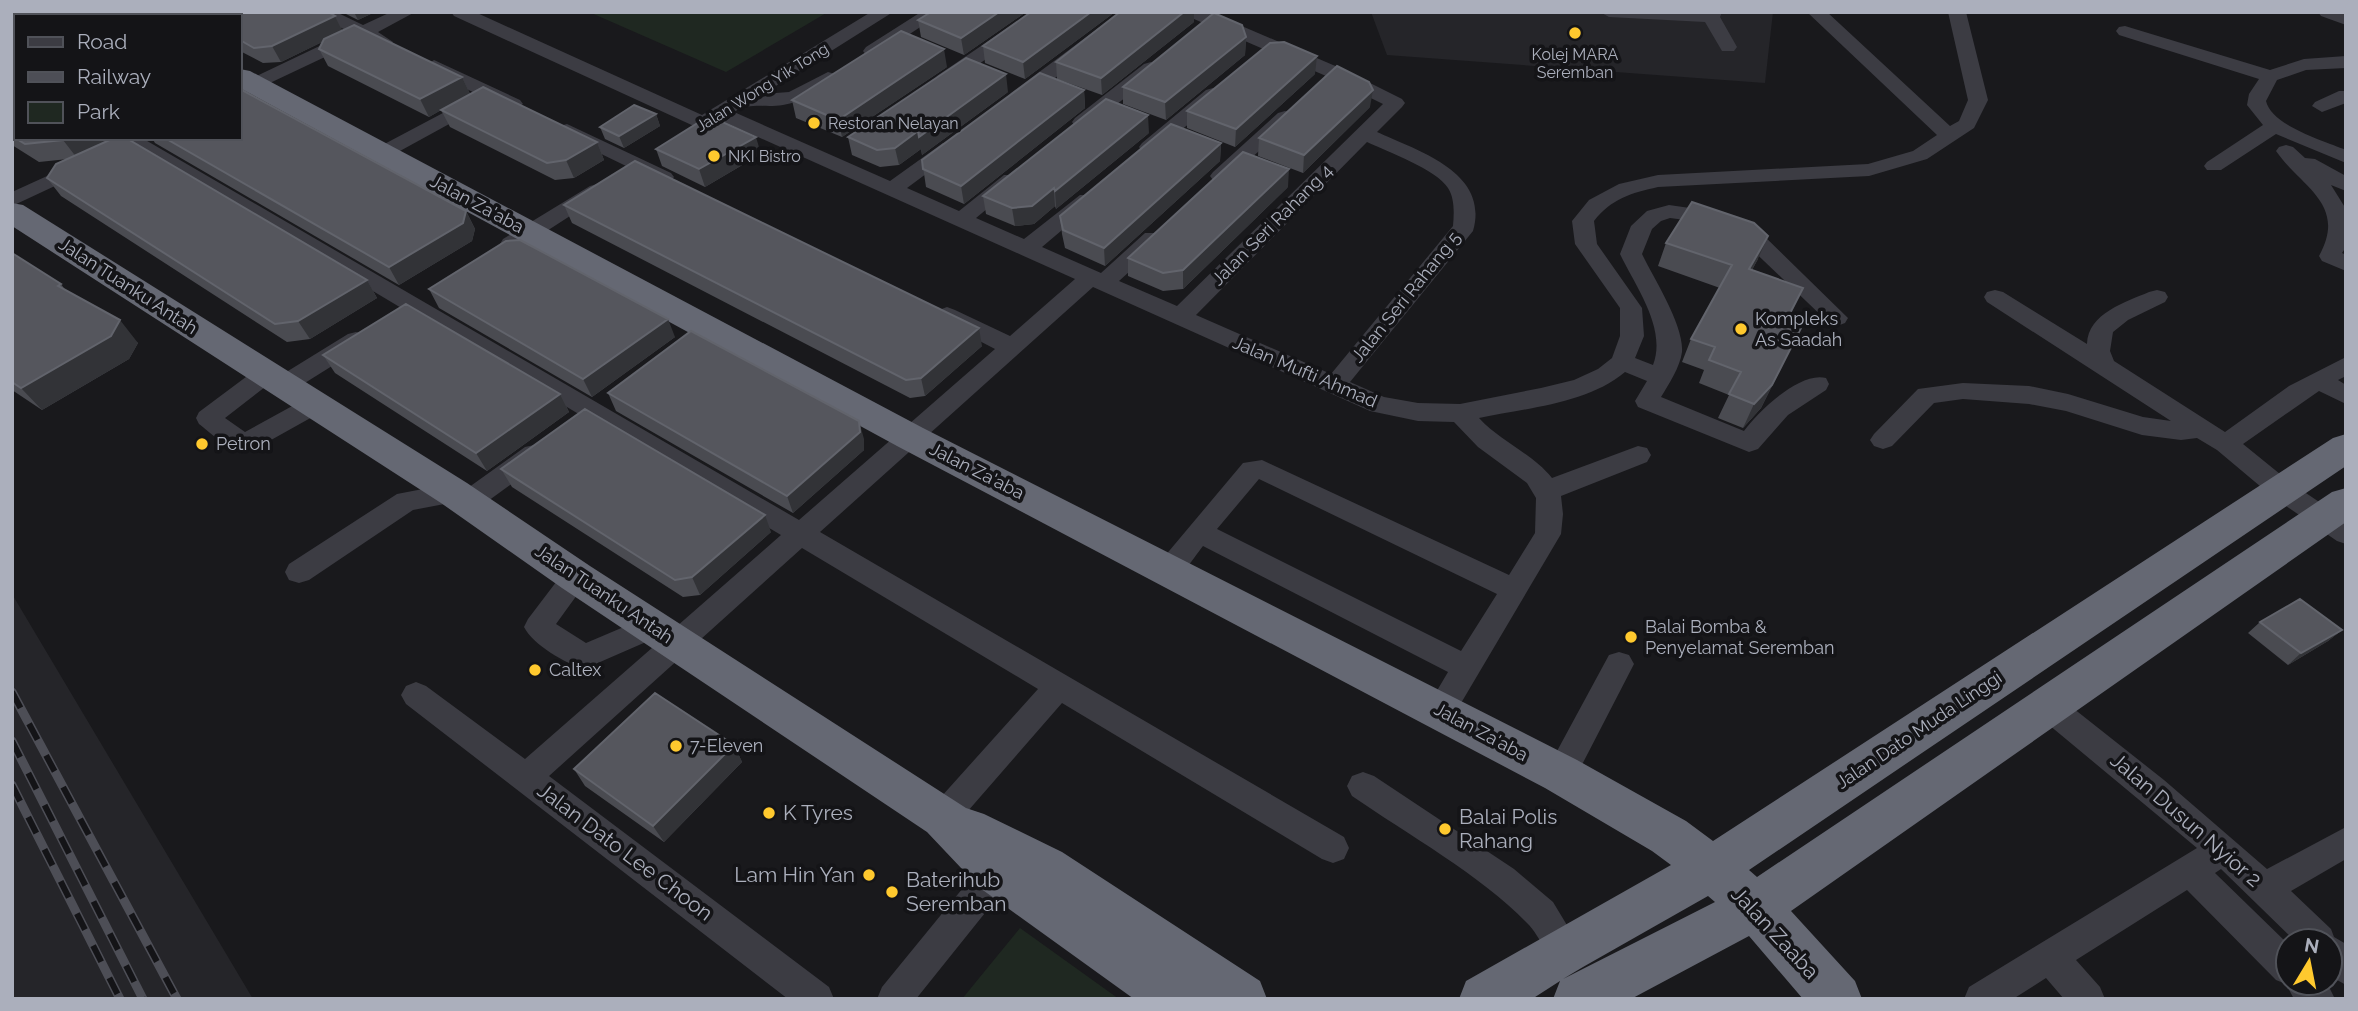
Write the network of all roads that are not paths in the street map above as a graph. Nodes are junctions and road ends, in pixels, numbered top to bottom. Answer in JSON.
{"nodes":[{"id":1,"x":321,"y":12,"type":"edge"},
{"id":2,"x":406,"y":12,"type":"edge"},
{"id":3,"x":460,"y":12,"type":"edge"},
{"id":4,"x":884,"y":12,"type":"edge"},
{"id":5,"x":934,"y":12,"type":"edge"},
{"id":6,"x":1043,"y":12,"type":"edge"},
{"id":7,"x":1132,"y":12,"type":"edge"},
{"id":8,"x":1609,"y":12,"type":"edge"},
{"id":9,"x":1816,"y":12,"type":"edge"},
{"id":10,"x":1957,"y":12,"type":"edge"},
{"id":11,"x":2327,"y":12,"type":"edge"},
{"id":12,"x":1712,"y":15,"type":"edge"},
{"id":13,"x":1202,"y":16,"type":"edge"},
{"id":14,"x":2346,"y":20,"type":"edge"},
{"id":15,"x":363,"y":32,"type":"junction"},
{"id":16,"x":2125,"y":32,"type":"dead end"},
{"id":17,"x":895,"y":36,"type":"junction"},
{"id":18,"x":1190,"y":37,"type":"edge"},
{"id":19,"x":919,"y":46,"type":"edge"},
{"id":20,"x":1271,"y":46,"type":"junction"},
{"id":21,"x":1728,"y":47,"type":"dead end"},
{"id":22,"x":398,"y":49,"type":"edge"},
{"id":23,"x":1168,"y":54,"type":"edge"},
{"id":24,"x":943,"y":55,"type":"edge"},
{"id":25,"x":421,"y":60,"type":"edge"},
{"id":26,"x":2346,"y":62,"type":"edge"},
{"id":27,"x":1250,"y":63,"type":"edge"},
{"id":28,"x":966,"y":65,"type":"junction"},
{"id":29,"x":1333,"y":72,"type":"junction"},
{"id":30,"x":2270,"y":76,"type":"junction"},
{"id":31,"x":1230,"y":80,"type":"edge"},
{"id":32,"x":244,"y":84,"type":"edge"},
{"id":33,"x":1034,"y":85,"type":"junction"},
{"id":34,"x":1314,"y":90,"type":"edge"},
{"id":35,"x":491,"y":94,"type":"junction"},
{"id":36,"x":923,"y":94,"type":"edge"},
{"id":37,"x":2346,"y":97,"type":"edge"},
{"id":38,"x":741,"y":99,"type":"junction"},
{"id":39,"x":1007,"y":105,"type":"edge"},
{"id":40,"x":1103,"y":106,"type":"junction"},
{"id":41,"x":2322,"y":106,"type":"dead end"},
{"id":42,"x":1296,"y":107,"type":"edge"},
{"id":43,"x":528,"y":111,"type":"edge"},
{"id":44,"x":712,"y":118,"type":"junction"},
{"id":45,"x":552,"y":123,"type":"edge"},
{"id":46,"x":1168,"y":131,"type":"junction"},
{"id":47,"x":2267,"y":131,"type":"junction"},
{"id":48,"x":1365,"y":134,"type":"junction"},
{"id":49,"x":965,"y":135,"type":"edge"},
{"id":50,"x":1949,"y":136,"type":"junction"},
{"id":51,"x":682,"y":137,"type":"edge"},
{"id":52,"x":1062,"y":138,"type":"edge"},
{"id":53,"x":132,"y":140,"type":"edge"},
{"id":54,"x":136,"y":140,"type":"edge"},
{"id":55,"x":1192,"y":140,"type":"edge"},
{"id":56,"x":848,"y":145,"type":"edge"},
{"id":57,"x":1216,"y":149,"type":"edge"},
{"id":58,"x":660,"y":150,"type":"edge"},
{"id":59,"x":2286,"y":150,"type":"junction"},
{"id":60,"x":382,"y":153,"type":"junction"},
{"id":61,"x":1138,"y":156,"type":"edge"},
{"id":62,"x":2346,"y":157,"type":"edge"},
{"id":63,"x":1240,"y":158,"type":"junction"},
{"id":64,"x":827,"y":160,"type":"junction"},
{"id":65,"x":638,"y":164,"type":"junction"},
{"id":66,"x":2214,"y":166,"type":"dead end"},
{"id":67,"x":1264,"y":167,"type":"edge"},
{"id":68,"x":1022,"y":171,"type":"edge"},
{"id":69,"x":1287,"y":177,"type":"edge"},
{"id":70,"x":2346,"y":185,"type":"edge"},
{"id":71,"x":1311,"y":186,"type":"junction"},
{"id":72,"x":688,"y":188,"type":"edge"},
{"id":73,"x":892,"y":189,"type":"junction"},
{"id":74,"x":1097,"y":190,"type":"edge"},
{"id":75,"x":1201,"y":194,"type":"edge"},
{"id":76,"x":12,"y":200,"type":"edge"},
{"id":77,"x":12,"y":212,"type":"edge"},
{"id":78,"x":961,"y":220,"type":"junction"},
{"id":79,"x":1171,"y":221,"type":"edge"},
{"id":80,"x":530,"y":232,"type":"junction"},
{"id":81,"x":1027,"y":249,"type":"junction"},
{"id":82,"x":495,"y":254,"type":"edge"},
{"id":83,"x":2346,"y":264,"type":"edge"},
{"id":84,"x":1096,"y":281,"type":"junction"},
{"id":85,"x":437,"y":290,"type":"edge"},
{"id":86,"x":1995,"y":297,"type":"dead end"},
{"id":87,"x":2157,"y":297,"type":"dead end"},
{"id":88,"x":414,"y":304,"type":"junction"},
{"id":89,"x":925,"y":304,"type":"edge"},
{"id":90,"x":1180,"y":317,"type":"junction"},
{"id":91,"x":1837,"y":318,"type":"dead end"},
{"id":92,"x":1012,"y":347,"type":"junction"},
{"id":93,"x":1622,"y":362,"type":"junction"},
{"id":94,"x":2346,"y":365,"type":"edge"},
{"id":95,"x":2104,"y":366,"type":"junction"},
{"id":96,"x":1661,"y":377,"type":"junction"},
{"id":97,"x":275,"y":379,"type":"junction"},
{"id":98,"x":2319,"y":380,"type":"junction"},
{"id":99,"x":1817,"y":384,"type":"dead end"},
{"id":100,"x":1334,"y":386,"type":"junction"},
{"id":101,"x":2346,"y":396,"type":"edge"},
{"id":102,"x":314,"y":405,"type":"junction"},
{"id":103,"x":1460,"y":413,"type":"junction"},
{"id":104,"x":2201,"y":428,"type":"junction"},
{"id":105,"x":910,"y":437,"type":"junction"},
{"id":106,"x":1883,"y":440,"type":"dead end"},
{"id":107,"x":551,"y":441,"type":"edge"},
{"id":108,"x":2226,"y":444,"type":"junction"},
{"id":109,"x":2346,"y":447,"type":"edge"},
{"id":110,"x":1639,"y":456,"type":"dead end"},
{"id":111,"x":1548,"y":490,"type":"junction"},
{"id":112,"x":2282,"y":490,"type":"junction"},
{"id":113,"x":461,"y":498,"type":"junction"},
{"id":114,"x":2337,"y":518,"type":"edge"},
{"id":115,"x":1199,"y":532,"type":"junction"},
{"id":116,"x":801,"y":534,"type":"junction"},
{"id":117,"x":1168,"y":569,"type":"junction"},
{"id":118,"x":299,"y":572,"type":"dead end"},
{"id":119,"x":576,"y":577,"type":"junction"},
{"id":120,"x":1515,"y":590,"type":"junction"},
{"id":121,"x":664,"y":635,"type":"junction"},
{"id":122,"x":1619,"y":664,"type":"dead end"},
{"id":123,"x":1467,"y":668,"type":"junction"},
{"id":124,"x":1059,"y":686,"type":"junction"},
{"id":125,"x":416,"y":695,"type":"dead end"},
{"id":126,"x":2048,"y":706,"type":"junction"},
{"id":127,"x":1440,"y":711,"type":"junction"},
{"id":128,"x":1561,"y":774,"type":"junction"},
{"id":129,"x":526,"y":777,"type":"junction"},
{"id":130,"x":1363,"y":786,"type":"dead end"},
{"id":131,"x":943,"y":817,"type":"junction"},
{"id":132,"x":2346,"y":842,"type":"edge"},
{"id":133,"x":1333,"y":848,"type":"dead end"},
{"id":134,"x":2223,"y":850,"type":"junction"},
{"id":135,"x":1712,"y":868,"type":"junction"},
{"id":136,"x":2190,"y":870,"type":"junction"},
{"id":137,"x":997,"y":872,"type":"junction"},
{"id":138,"x":2265,"y":888,"type":"junction"},
{"id":139,"x":1755,"y":907,"type":"junction"},
{"id":140,"x":2305,"y":927,"type":"edge"},
{"id":141,"x":1565,"y":950,"type":"junction"},
{"id":142,"x":2274,"y":954,"type":"edge"},
{"id":143,"x":2049,"y":956,"type":"junction"},
{"id":144,"x":817,"y":999,"type":"edge"},
{"id":145,"x":894,"y":999,"type":"edge"},
{"id":146,"x":1178,"y":999,"type":"edge"},
{"id":147,"x":1242,"y":999,"type":"edge"},
{"id":148,"x":1484,"y":999,"type":"edge"},
{"id":149,"x":1578,"y":999,"type":"edge"},
{"id":150,"x":1836,"y":999,"type":"edge"},
{"id":151,"x":1981,"y":999,"type":"edge"},
{"id":152,"x":2088,"y":999,"type":"edge"}],
"edges":[{"from":1,"to":15,"type":"street"},
{"from":2,"to":15,"type":"street"},
{"from":3,"to":44,"type":"street","name":"Jalan Mufti Ahmad"},
{"from":4,"to":38,"type":"street","name":"Jalan Wong Yik Tong"},
{"from":5,"to":17,"type":"street"},
{"from":6,"to":28,"type":"street"},
{"from":7,"to":33,"type":"street"},
{"from":8,"to":12,"type":"street"},
{"from":9,"to":50,"type":"street"},
{"from":10,"to":50,"type":"street"},
{"from":11,"to":14,"type":"street"},
{"from":12,"to":21,"type":"street"},
{"from":13,"to":18,"type":"street"},
{"from":13,"to":20,"type":"street"},
{"from":15,"to":22,"type":"street"},
{"from":15,"to":32,"type":"street"},
{"from":16,"to":30,"type":"street"},
{"from":17,"to":19,"type":"street"},
{"from":17,"to":38,"type":"street"},
{"from":20,"to":27,"type":"street"},
{"from":20,"to":29,"type":"street"},
{"from":23,"to":40,"type":"street"},
{"from":24,"to":28,"type":"street"},
{"from":25,"to":35,"type":"street"},
{"from":26,"to":30,"type":"street"},
{"from":28,"to":33,"type":"street"},
{"from":28,"to":36,"type":"street"},
{"from":29,"to":34,"type":"street"},
{"from":29,"to":48,"type":"street","name":"Jalan Seri Rahang 4"},
{"from":30,"to":47,"type":"street"},
{"from":31,"to":46,"type":"street"},
{"from":32,"to":60,"type":"highway","name":"Jalan Za'aba"},
{"from":33,"to":39,"type":"street"},
{"from":33,"to":40,"type":"street"},
{"from":35,"to":43,"type":"street"},
{"from":35,"to":60,"type":"street"},
{"from":37,"to":41,"type":"street"},
{"from":38,"to":44,"type":"street","name":"Jalan Wong Yik Tong"},
{"from":40,"to":46,"type":"street"},
{"from":40,"to":52,"type":"street"},
{"from":42,"to":63,"type":"street"},
{"from":44,"to":51,"type":"street","name":"Jalan Wong Yik Tong"},
{"from":44,"to":64,"type":"street","name":"Jalan Mufti Ahmad"},
{"from":45,"to":65,"type":"street"},
{"from":46,"to":55,"type":"street"},
{"from":46,"to":61,"type":"street"},
{"from":47,"to":59,"type":"street"},
{"from":47,"to":62,"type":"street"},
{"from":47,"to":66,"type":"street"},
{"from":48,"to":71,"type":"street","name":"Jalan Seri Rahang 4"},
{"from":48,"to":100,"type":"street","name":"Jalan Seri Rahang 5"},
{"from":49,"to":73,"type":"street"},
{"from":50,"to":93,"type":"street"},
{"from":53,"to":76,"type":"street"},
{"from":54,"to":88,"type":"street"},
{"from":56,"to":64,"type":"street"},
{"from":57,"to":63,"type":"street"},
{"from":58,"to":65,"type":"street"},
{"from":59,"to":70,"type":"street"},
{"from":59,"to":83,"type":"street"},
{"from":60,"to":80,"type":"highway","name":"Jalan Za'aba"},
{"from":63,"to":67,"type":"street"},
{"from":63,"to":75,"type":"street"},
{"from":64,"to":73,"type":"street","name":"Jalan Mufti Ahmad"},
{"from":65,"to":72,"type":"street"},
{"from":65,"to":80,"type":"street"},
{"from":68,"to":78,"type":"street"},
{"from":69,"to":71,"type":"street"},
{"from":71,"to":90,"type":"street","name":"Jalan Seri Rahang 4"},
{"from":73,"to":78,"type":"street","name":"Jalan Mufti Ahmad"},
{"from":74,"to":81,"type":"street"},
{"from":77,"to":97,"type":"highway","name":"Jalan Tuanku Antah"},
{"from":78,"to":81,"type":"street","name":"Jalan Mufti Ahmad"},
{"from":79,"to":84,"type":"street","name":"Jalan Dato Lee Choon"},
{"from":80,"to":82,"type":"street"},
{"from":80,"to":105,"type":"highway","name":"Jalan Za'aba"},
{"from":81,"to":84,"type":"street","name":"Jalan Mufti Ahmad"},
{"from":84,"to":90,"type":"street","name":"Jalan Mufti Ahmad"},
{"from":84,"to":92,"type":"street","name":"Jalan Dato Lee Choon"},
{"from":85,"to":88,"type":"street"},
{"from":86,"to":95,"type":"street"},
{"from":87,"to":95,"type":"street"},
{"from":88,"to":97,"type":"street"},
{"from":88,"to":116,"type":"street"},
{"from":89,"to":92,"type":"street"},
{"from":90,"to":100,"type":"street","name":"Jalan Mufti Ahmad"},
{"from":91,"to":96,"type":"street"},
{"from":92,"to":105,"type":"street","name":"Jalan Dato Lee Choon"},
{"from":93,"to":96,"type":"street"},
{"from":93,"to":103,"type":"street","name":"Jalan Mufti Ahmad"},
{"from":94,"to":98,"type":"street"},
{"from":95,"to":104,"type":"street"},
{"from":96,"to":99,"type":"street"},
{"from":97,"to":102,"type":"highway","name":"Jalan Tuanku Antah"},
{"from":97,"to":102,"type":"street"},
{"from":98,"to":101,"type":"street"},
{"from":98,"to":108,"type":"street"},
{"from":100,"to":103,"type":"street","name":"Jalan Mufti Ahmad"},
{"from":102,"to":113,"type":"highway","name":"Jalan Tuanku Antah"},
{"from":103,"to":111,"type":"street"},
{"from":104,"to":106,"type":"street"},
{"from":104,"to":108,"type":"street"},
{"from":105,"to":116,"type":"street","name":"Jalan Dato Lee Choon"},
{"from":105,"to":117,"type":"highway","name":"Jalan Za'aba"},
{"from":107,"to":113,"type":"street"},
{"from":108,"to":112,"type":"street"},
{"from":109,"to":112,"type":"highway","name":"Jalan Dato Muda Linggi"},
{"from":110,"to":111,"type":"street"},
{"from":111,"to":120,"type":"street"},
{"from":112,"to":114,"type":"street"},
{"from":112,"to":135,"type":"highway","name":"Jalan Dato Muda Linggi"},
{"from":113,"to":118,"type":"street"},
{"from":113,"to":119,"type":"highway","name":"Jalan Tuanku Antah"},
{"from":114,"to":126,"type":"highway"},
{"from":115,"to":117,"type":"street"},
{"from":115,"to":120,"type":"street"},
{"from":115,"to":123,"type":"street"},
{"from":116,"to":121,"type":"street","name":"Jalan Dato Lee Choon"},
{"from":116,"to":124,"type":"street"},
{"from":117,"to":127,"type":"highway","name":"Jalan Za'aba"},
{"from":119,"to":121,"type":"highway","name":"Jalan Tuanku Antah"},
{"from":119,"to":121,"type":"street"},
{"from":120,"to":123,"type":"street"},
{"from":121,"to":129,"type":"street","name":"Jalan Dato Lee Choon"},
{"from":121,"to":131,"type":"highway","name":"Jalan Tuanku Antah"},
{"from":122,"to":128,"type":"street"},
{"from":123,"to":127,"type":"street"},
{"from":124,"to":131,"type":"street"},
{"from":124,"to":133,"type":"street"},
{"from":125,"to":129,"type":"street"},
{"from":126,"to":134,"type":"street","name":"Jalan Dusun Nyior 2"},
{"from":126,"to":139,"type":"highway"},
{"from":127,"to":128,"type":"highway","name":"Jalan Za'aba"},
{"from":128,"to":135,"type":"highway","name":"Jalan Za'aba"},
{"from":129,"to":144,"type":"street","name":"Jalan Dato Lee Choon"},
{"from":130,"to":141,"type":"street"},
{"from":131,"to":137,"type":"highway","name":"Jalan Tuanku Antah"},
{"from":131,"to":147,"type":"highway"},
{"from":132,"to":138,"type":"street"},
{"from":134,"to":136,"type":"street"},
{"from":134,"to":138,"type":"street","name":"Jalan Dusun Nyior 2"},
{"from":135,"to":139,"type":"highway","name":"Jalan Zaaba"},
{"from":135,"to":141,"type":"highway","name":"Jalan Dato Muda Linggi"},
{"from":136,"to":142,"type":"street"},
{"from":136,"to":143,"type":"street"},
{"from":137,"to":145,"type":"street"},
{"from":137,"to":146,"type":"highway","name":"Jalan Tuanku Antah"},
{"from":138,"to":140,"type":"street","name":"Jalan Dusun Nyior 2"},
{"from":139,"to":149,"type":"highway"},
{"from":139,"to":150,"type":"highway","name":"Jalan Zaaba"},
{"from":141,"to":148,"type":"highway","name":"Jalan Dato Muda Linggi"},
{"from":143,"to":151,"type":"street"},
{"from":143,"to":152,"type":"street"}]}
